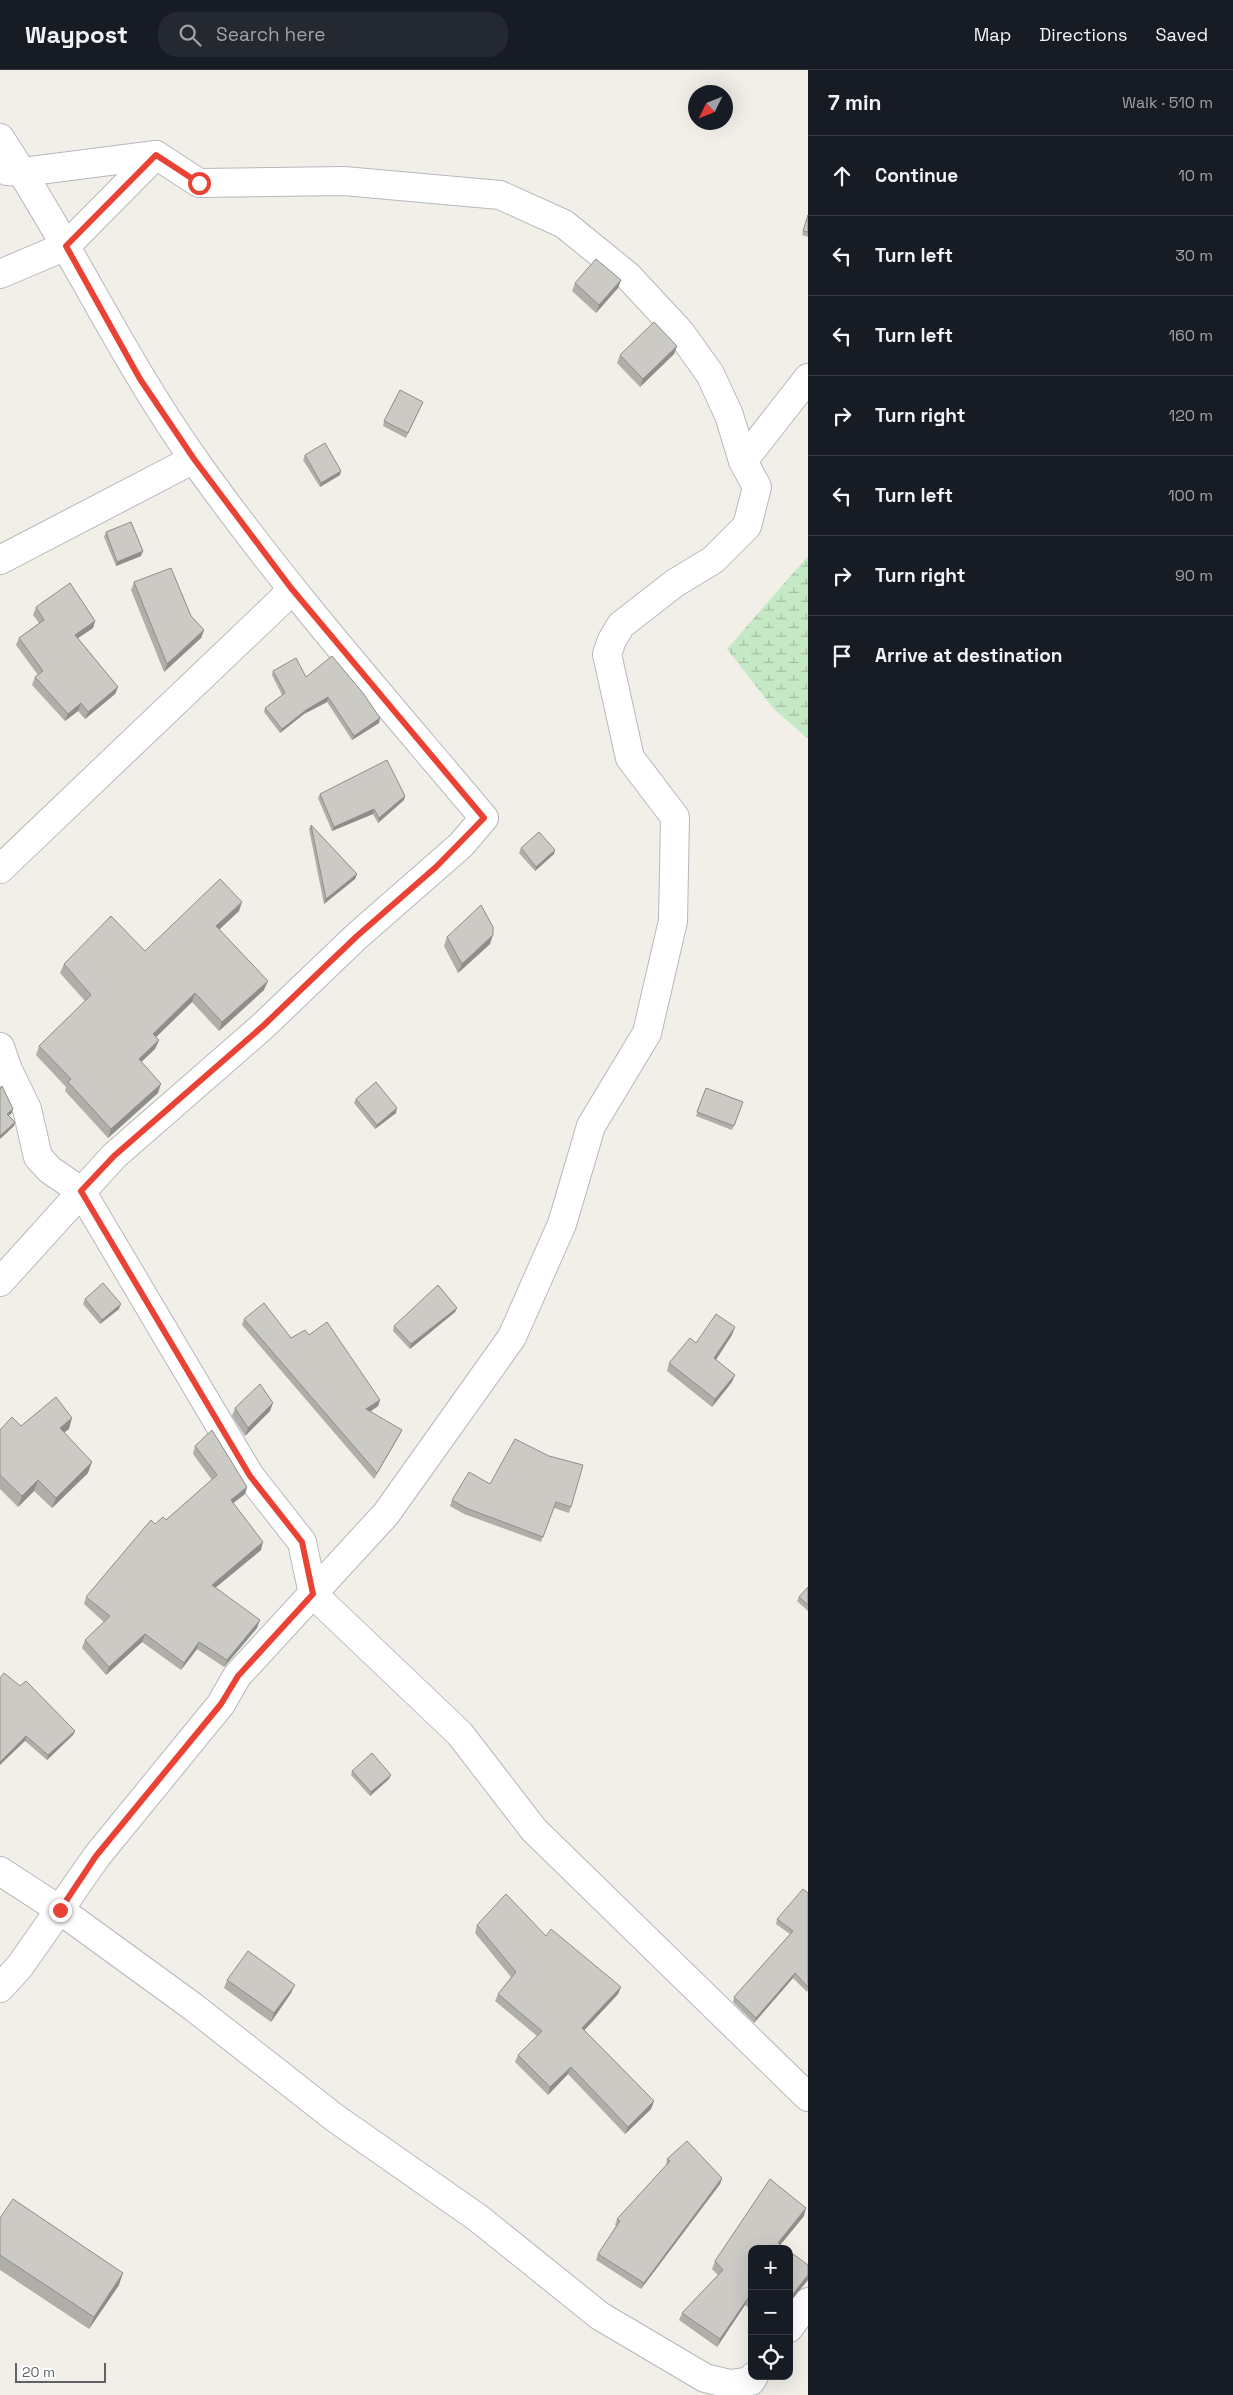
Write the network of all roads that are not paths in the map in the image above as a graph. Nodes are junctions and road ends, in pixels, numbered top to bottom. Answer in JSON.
{"nodes":[{"id":1,"x":0,"y":138,"type":"edge"},
{"id":2,"x":156,"y":155,"type":"junction"},
{"id":3,"x":11,"y":171,"type":"edge"},
{"id":4,"x":66,"y":246,"type":"junction"},
{"id":5,"x":0,"y":274,"type":"edge"},
{"id":6,"x":808,"y":378,"type":"edge"},
{"id":7,"x":194,"y":459,"type":"junction"},
{"id":8,"x":743,"y":461,"type":"junction"},
{"id":9,"x":0,"y":560,"type":"edge"},
{"id":10,"x":291,"y":588,"type":"junction"},
{"id":11,"x":0,"y":869,"type":"edge"},
{"id":12,"x":0,"y":1047,"type":"edge"},
{"id":13,"x":81,"y":1191,"type":"junction"},
{"id":14,"x":0,"y":1282,"type":"edge"},
{"id":15,"x":313,"y":1594,"type":"junction"},
{"id":16,"x":0,"y":1871,"type":"edge"},
{"id":17,"x":60,"y":1910,"type":"junction"},
{"id":18,"x":0,"y":1988,"type":"edge"},
{"id":19,"x":808,"y":2097,"type":"edge"},
{"id":20,"x":808,"y":2302,"type":"edge"},
{"id":21,"x":793,"y":2323,"type":"edge"},
{"id":22,"x":752,"y":2380,"type":"edge"}],
"edges":[{"from":1,"to":3,"type":"street"},
{"from":2,"to":3,"type":"street"},
{"from":2,"to":4,"type":"street"},
{"from":2,"to":8,"type":"street"},
{"from":3,"to":4,"type":"street"},
{"from":4,"to":5,"type":"street"},
{"from":4,"to":7,"type":"street"},
{"from":6,"to":8,"type":"street"},
{"from":7,"to":9,"type":"street"},
{"from":7,"to":10,"type":"street"},
{"from":8,"to":15,"type":"street"},
{"from":10,"to":11,"type":"street"},
{"from":10,"to":13,"type":"street"},
{"from":12,"to":13,"type":"street"},
{"from":13,"to":14,"type":"street"},
{"from":13,"to":15,"type":"street"},
{"from":15,"to":17,"type":"street"},
{"from":15,"to":19,"type":"street"},
{"from":16,"to":17,"type":"street"},
{"from":17,"to":18,"type":"street"},
{"from":17,"to":22,"type":"street"},
{"from":20,"to":21,"type":"street"}]}
